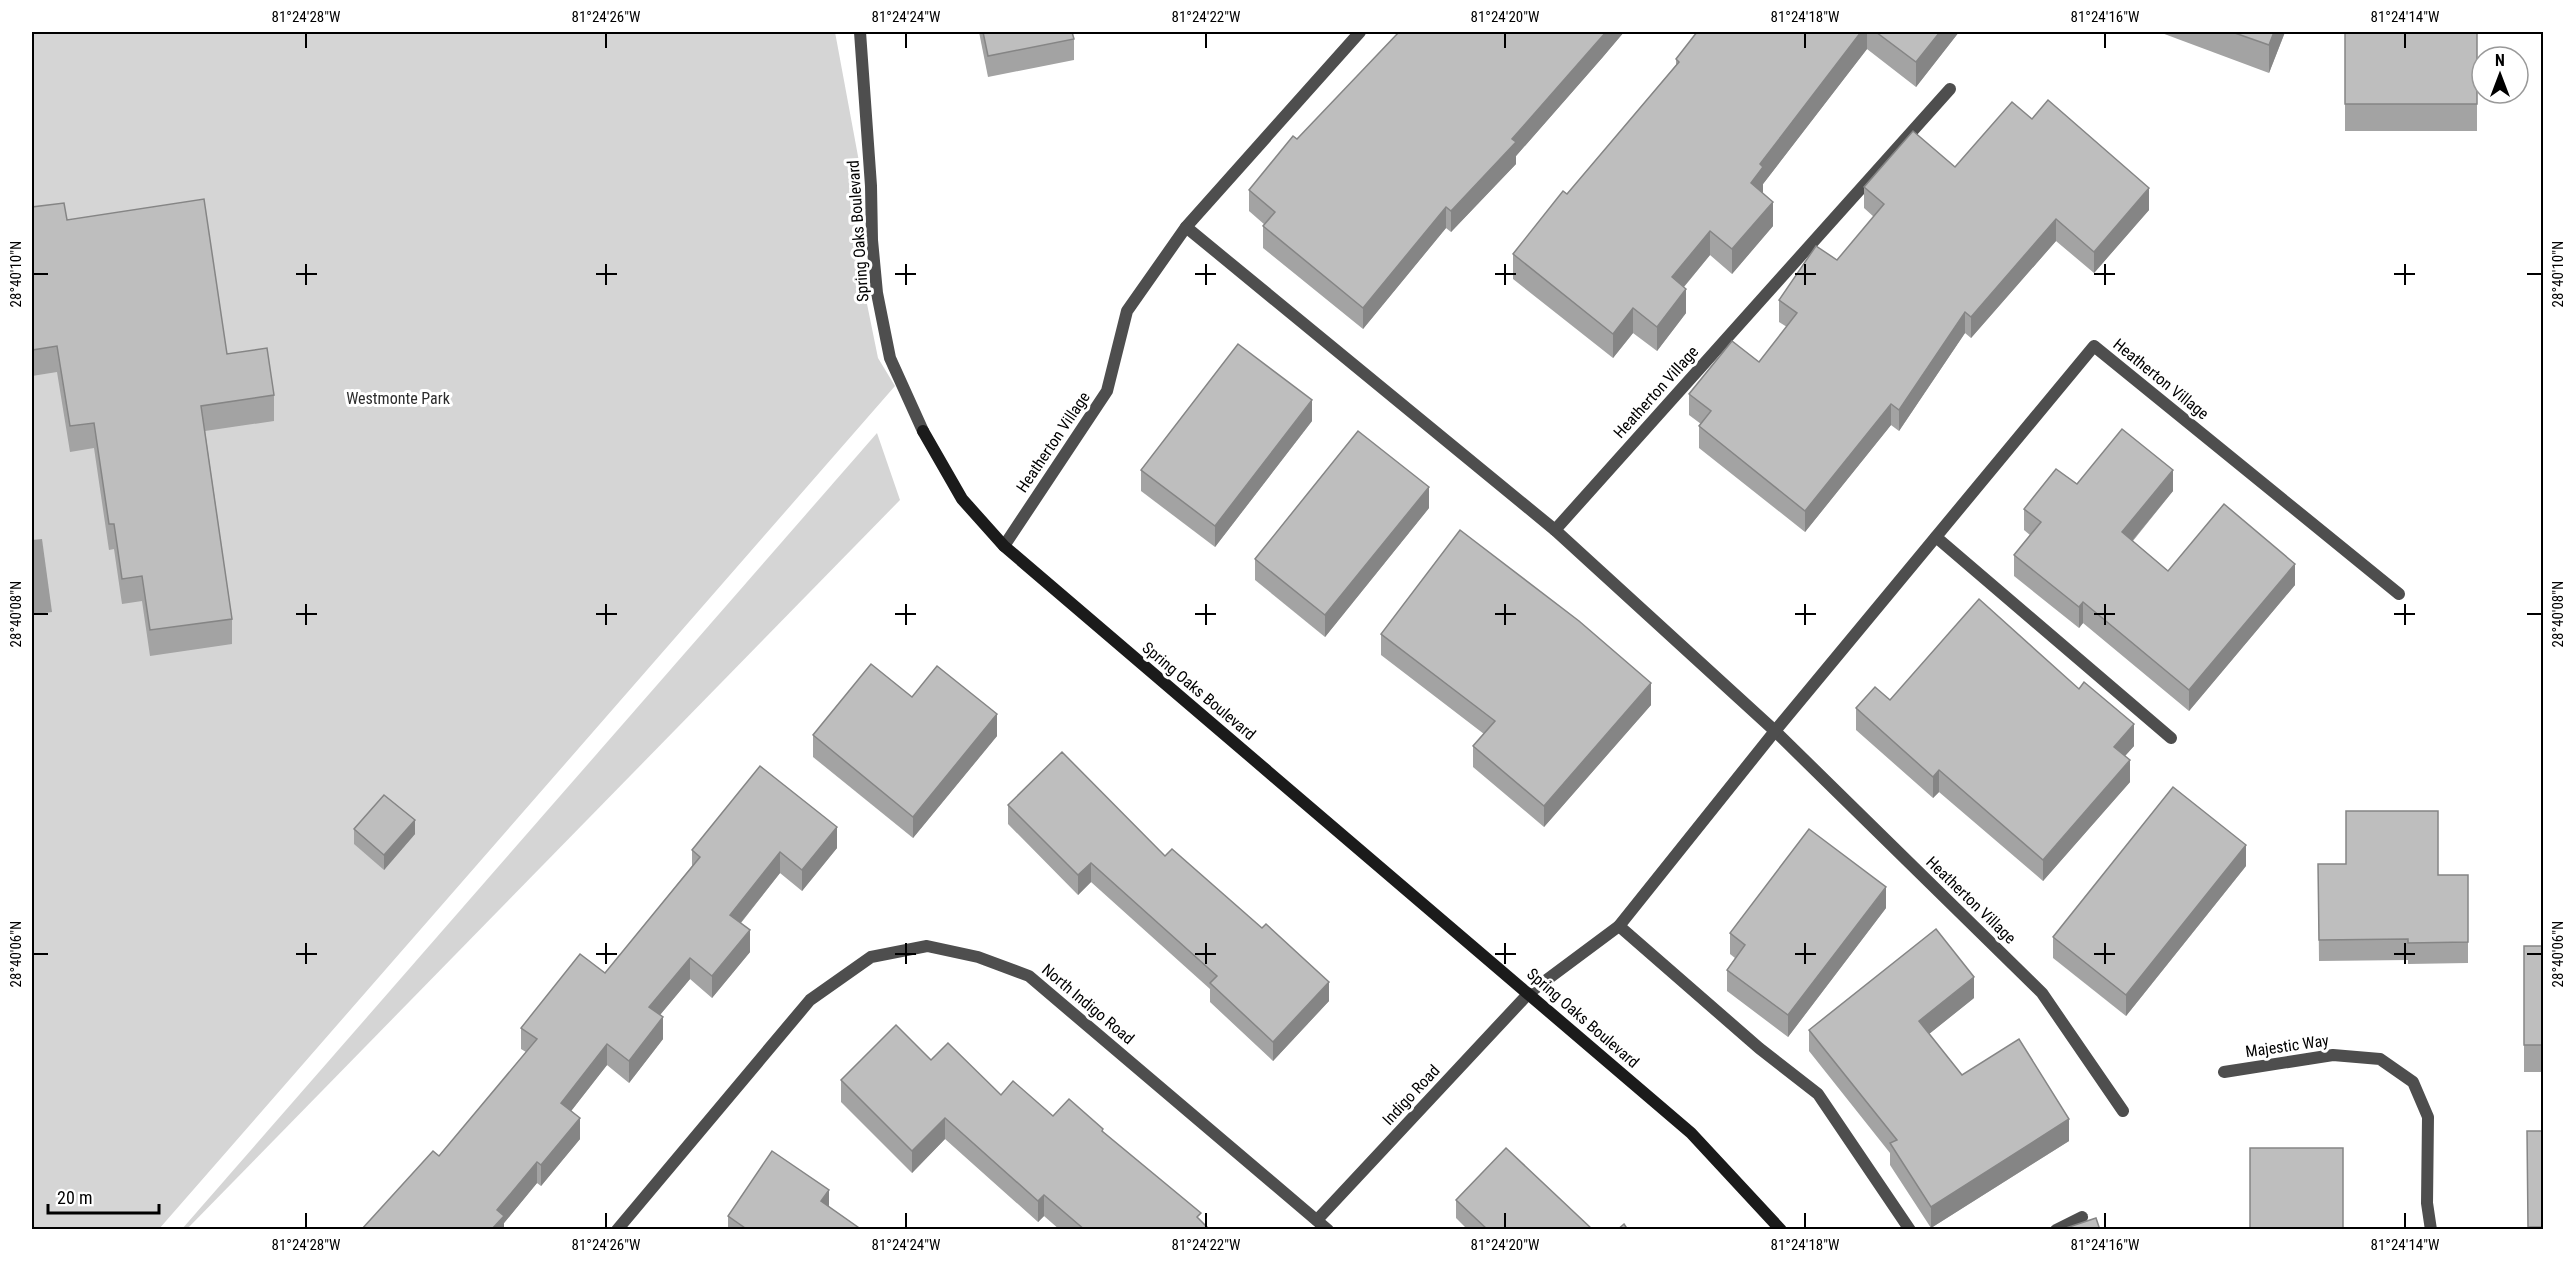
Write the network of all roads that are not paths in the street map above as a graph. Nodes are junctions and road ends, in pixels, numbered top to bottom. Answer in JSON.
{"nodes":[{"id":1,"x":860,"y":32,"type":"edge"},
{"id":2,"x":1360,"y":32,"type":"edge"},
{"id":3,"x":1950,"y":89,"type":"dead end"},
{"id":4,"x":1186,"y":227,"type":"junction"},
{"id":5,"x":1555,"y":530,"type":"junction"},
{"id":6,"x":1936,"y":537,"type":"junction"},
{"id":7,"x":1004,"y":546,"type":"junction"},
{"id":8,"x":2399,"y":594,"type":"dead end"},
{"id":9,"x":1775,"y":731,"type":"junction"},
{"id":10,"x":2171,"y":738,"type":"dead end"},
{"id":11,"x":1619,"y":926,"type":"junction"},
{"id":12,"x":1529,"y":993,"type":"junction"},
{"id":13,"x":2224,"y":1072,"type":"dead end"},
{"id":14,"x":2123,"y":1111,"type":"dead end"},
{"id":15,"x":2082,"y":1216,"type":"dead end"},
{"id":16,"x":1317,"y":1220,"type":"junction"},
{"id":17,"x":617,"y":1230,"type":"edge"},
{"id":18,"x":1328,"y":1230,"type":"edge"},
{"id":19,"x":1781,"y":1230,"type":"edge"},
{"id":20,"x":1910,"y":1230,"type":"edge"},
{"id":21,"x":2056,"y":1230,"type":"edge"},
{"id":22,"x":2431,"y":1230,"type":"edge"}],
"edges":[{"from":1,"to":7,"type":"street","name":"Spring Oaks Boulevard"},
{"from":2,"to":4,"type":"street","name":"Heatherton Village"},
{"from":3,"to":5,"type":"street","name":"Heatherton Village"},
{"from":4,"to":5,"type":"street","name":"Heatherton Village"},
{"from":4,"to":7,"type":"street","name":"Heatherton Village"},
{"from":5,"to":9,"type":"street","name":"Heatherton Village"},
{"from":6,"to":8,"type":"street","name":"Heatherton Village"},
{"from":6,"to":9,"type":"street","name":"Heatherton Village"},
{"from":6,"to":10,"type":"street"},
{"from":7,"to":12,"type":"street","name":"Spring Oaks Boulevard"},
{"from":9,"to":11,"type":"street","name":"Heatherton Village"},
{"from":9,"to":14,"type":"street","name":"Heatherton Village"},
{"from":11,"to":12,"type":"street","name":"Heatherton Village"},
{"from":11,"to":20,"type":"street"},
{"from":12,"to":16,"type":"street","name":"Indigo Road"},
{"from":12,"to":19,"type":"street","name":"Spring Oaks Boulevard"},
{"from":13,"to":22,"type":"street","name":"Majestic Way"},
{"from":15,"to":21,"type":"street"},
{"from":16,"to":17,"type":"street","name":"North Indigo Road"},
{"from":16,"to":18,"type":"street","name":"North Indigo Road"}]}
